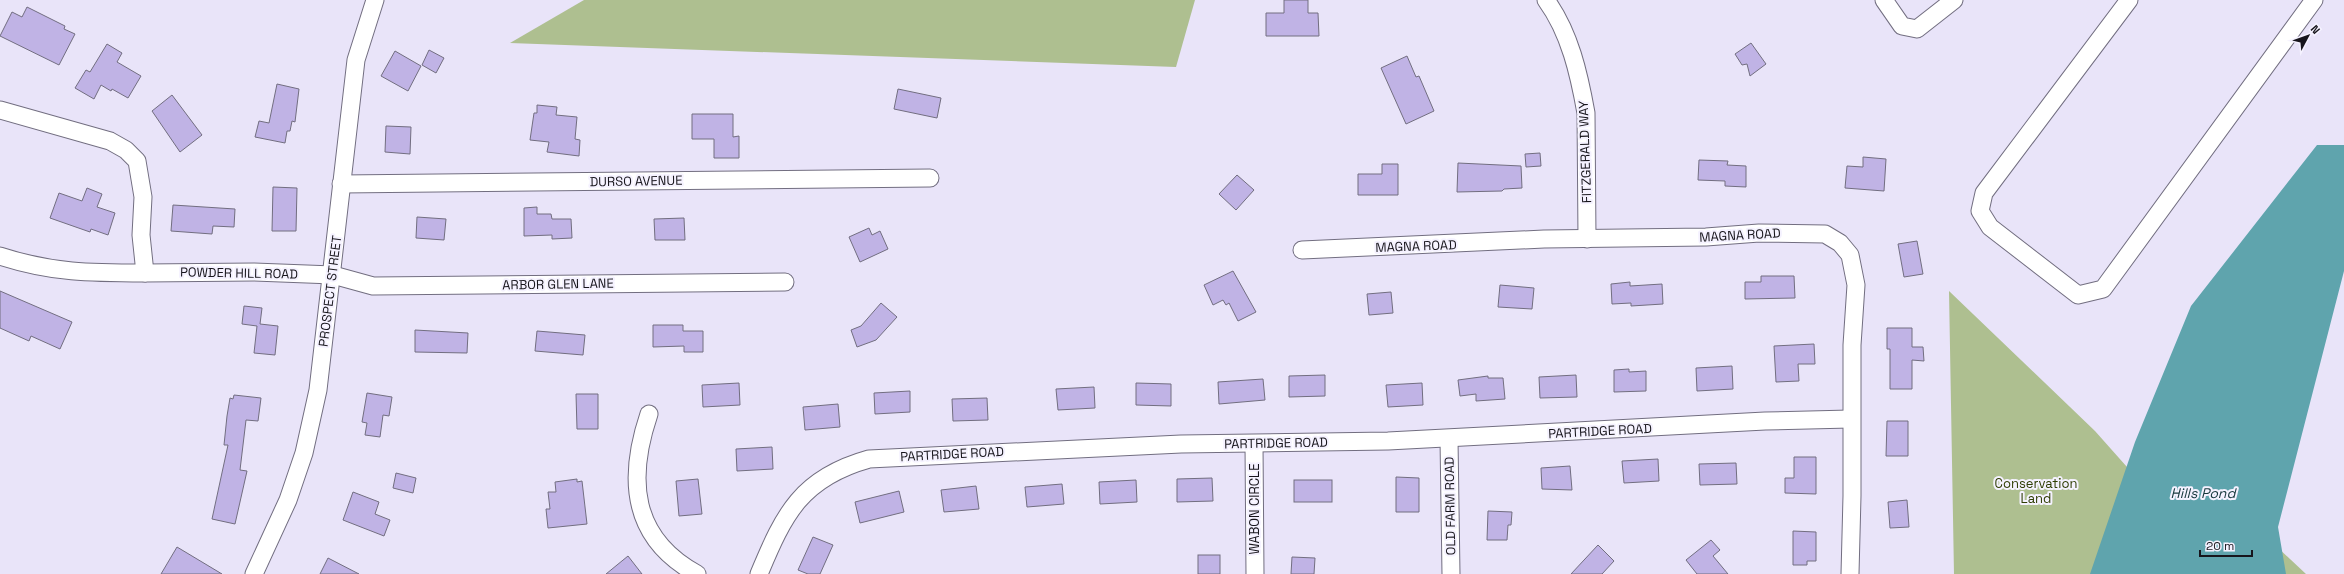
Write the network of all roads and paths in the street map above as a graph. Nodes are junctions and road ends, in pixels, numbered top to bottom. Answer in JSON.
{"nodes":[{"id":1,"x":375,"y":0,"type":"edge"},
{"id":2,"x":1546,"y":0,"type":"edge"},
{"id":3,"x":1884,"y":0,"type":"edge"},
{"id":4,"x":1954,"y":0,"type":"edge"},
{"id":5,"x":2130,"y":0,"type":"edge"},
{"id":6,"x":2314,"y":0,"type":"edge"},
{"id":7,"x":0,"y":110,"type":"edge"},
{"id":8,"x":930,"y":178,"type":"dead end"},
{"id":9,"x":341,"y":184,"type":"junction"},
{"id":10,"x":1587,"y":239,"type":"junction"},
{"id":11,"x":1302,"y":250,"type":"dead end"},
{"id":12,"x":0,"y":256,"type":"edge"},
{"id":13,"x":145,"y":273,"type":"junction"},
{"id":14,"x":333,"y":275,"type":"junction"},
{"id":15,"x":785,"y":282,"type":"dead end"},
{"id":16,"x":649,"y":414,"type":"dead end"},
{"id":17,"x":1850,"y":419,"type":"junction"},
{"id":18,"x":1449,"y":439,"type":"junction"},
{"id":19,"x":1254,"y":444,"type":"junction"},
{"id":20,"x":254,"y":574,"type":"edge"},
{"id":21,"x":697,"y":574,"type":"edge"},
{"id":22,"x":759,"y":574,"type":"edge"},
{"id":23,"x":1254,"y":574,"type":"edge"},
{"id":24,"x":1451,"y":574,"type":"edge"},
{"id":25,"x":1850,"y":574,"type":"edge"}],
"edges":[{"from":1,"to":9,"type":"street","name":"PROSPECT STREET"},
{"from":2,"to":10,"type":"street","name":"FITZGERALD WAY"},
{"from":3,"to":4,"type":"street"},
{"from":5,"to":6,"type":"street"},
{"from":7,"to":13,"type":"street"},
{"from":8,"to":9,"type":"street","name":"DURSO AVENUE"},
{"from":9,"to":14,"type":"street","name":"PROSPECT STREET"},
{"from":10,"to":11,"type":"street","name":"MAGNA ROAD"},
{"from":10,"to":17,"type":"street","name":"MAGNA ROAD"},
{"from":12,"to":13,"type":"street","name":"POWDER HILL ROAD"},
{"from":13,"to":14,"type":"street","name":"POWDER HILL ROAD"},
{"from":14,"to":15,"type":"street","name":"ARBOR GLEN LANE"},
{"from":14,"to":20,"type":"street","name":"PROSPECT STREET"},
{"from":16,"to":21,"type":"street"},
{"from":17,"to":18,"type":"street","name":"PARTRIDGE ROAD"},
{"from":17,"to":25,"type":"street","name":"MAGNA ROAD"},
{"from":18,"to":19,"type":"street","name":"PARTRIDGE ROAD"},
{"from":18,"to":24,"type":"street","name":"OLD FARM ROAD"},
{"from":19,"to":22,"type":"street","name":"PARTRIDGE ROAD"},
{"from":19,"to":23,"type":"street","name":"WABON CIRCLE"}]}
